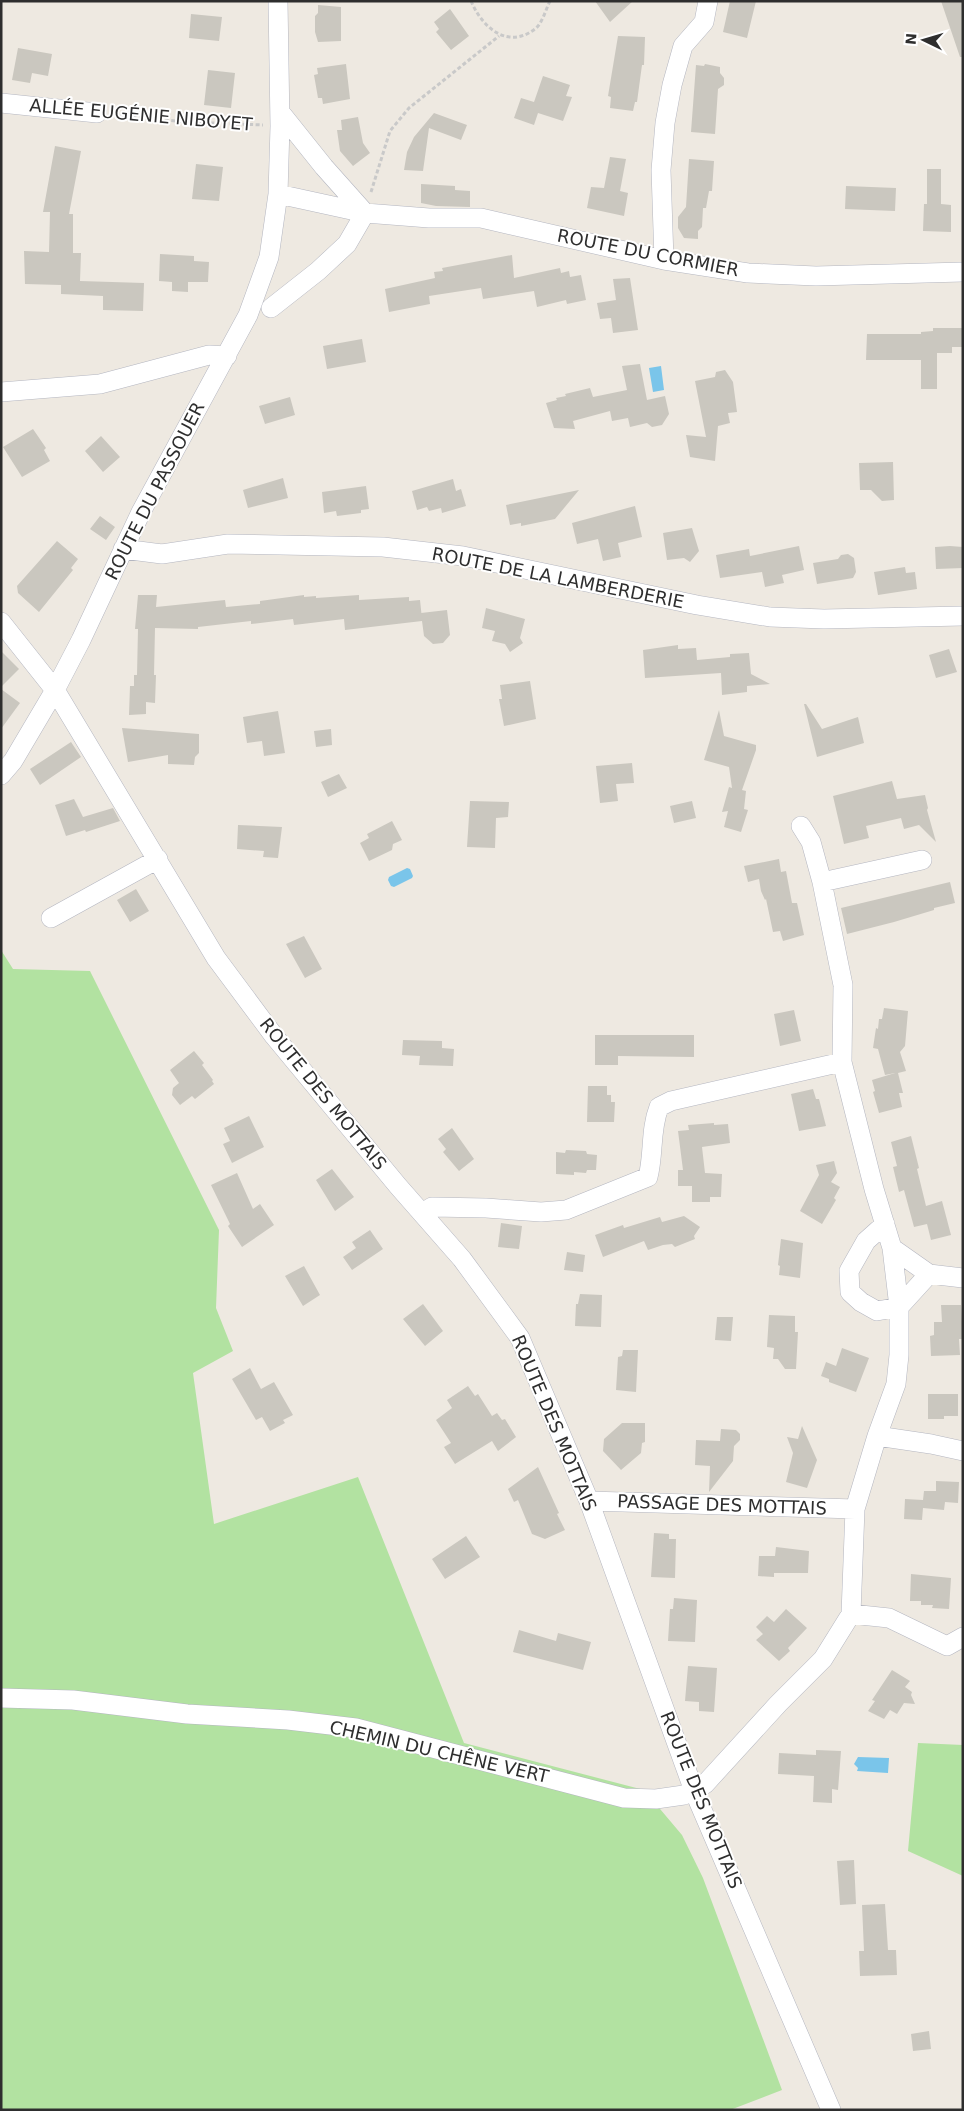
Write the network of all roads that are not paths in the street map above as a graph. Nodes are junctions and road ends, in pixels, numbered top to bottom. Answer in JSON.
{"nodes":[{"id":1,"x":278,"y":1,"type":"edge"},
{"id":2,"x":708,"y":1,"type":"edge"},
{"id":3,"x":1,"y":103,"type":"edge"},
{"id":4,"x":97,"y":113,"type":"road end"},
{"id":5,"x":280,"y":119,"type":"junction"},
{"id":6,"x":278,"y":194,"type":"junction"},
{"id":7,"x":365,"y":213,"type":"junction"},
{"id":8,"x":664,"y":260,"type":"junction"},
{"id":9,"x":963,"y":272,"type":"edge"},
{"id":10,"x":271,"y":308,"type":"dead end"},
{"id":11,"x":227,"y":356,"type":"junction"},
{"id":12,"x":1,"y":392,"type":"edge"},
{"id":13,"x":123,"y":549,"type":"junction"},
{"id":14,"x":963,"y":616,"type":"edge"},
{"id":15,"x":1,"y":622,"type":"edge"},
{"id":16,"x":55,"y":690,"type":"junction"},
{"id":17,"x":1,"y":775,"type":"edge"},
{"id":18,"x":801,"y":826,"type":"dead end"},
{"id":19,"x":158,"y":859,"type":"junction"},
{"id":20,"x":922,"y":860,"type":"dead end"},
{"id":21,"x":822,"y":882,"type":"junction"},
{"id":22,"x":51,"y":918,"type":"dead end"},
{"id":23,"x":842,"y":1062,"type":"junction"},
{"id":24,"x":422,"y":1212,"type":"junction"},
{"id":25,"x":885,"y":1224,"type":"junction"},
{"id":26,"x":892,"y":1248,"type":"junction"},
{"id":27,"x":929,"y":1274,"type":"junction"},
{"id":28,"x":963,"y":1278,"type":"edge"},
{"id":29,"x":899,"y":1307,"type":"junction"},
{"id":30,"x":877,"y":1436,"type":"junction"},
{"id":31,"x":963,"y":1451,"type":"edge"},
{"id":32,"x":589,"y":1501,"type":"junction"},
{"id":33,"x":855,"y":1509,"type":"junction"},
{"id":34,"x":851,"y":1614,"type":"junction"},
{"id":35,"x":963,"y":1637,"type":"edge"},
{"id":36,"x":1,"y":1698,"type":"edge"},
{"id":37,"x":694,"y":1791,"type":"junction"},
{"id":38,"x":831,"y":2110,"type":"edge"}],
"edges":[{"from":1,"to":5,"type":"street","name":"ROUTE DU PASSOUER"},
{"from":2,"to":8,"type":"street"},
{"from":3,"to":4,"type":"street","name":"ALLÉE EUGÉNIE NIBOYET"},
{"from":5,"to":6,"type":"street","name":"ROUTE DU PASSOUER"},
{"from":5,"to":7,"type":"street"},
{"from":6,"to":7,"type":"street","name":"ROUTE DU CORMIER"},
{"from":6,"to":11,"type":"street","name":"ROUTE DU PASSOUER"},
{"from":7,"to":8,"type":"street","name":"ROUTE DU CORMIER"},
{"from":7,"to":10,"type":"street"},
{"from":8,"to":9,"type":"street","name":"ROUTE DU CORMIER"},
{"from":11,"to":12,"type":"street"},
{"from":11,"to":13,"type":"street","name":"ROUTE DU PASSOUER"},
{"from":13,"to":14,"type":"street","name":"ROUTE DE LA LAMBERDERIE"},
{"from":13,"to":16,"type":"street","name":"ROUTE DU PASSOUER"},
{"from":15,"to":16,"type":"street","name":"ROUTE DES MOTTAIS"},
{"from":16,"to":17,"type":"street","name":"ROUTE DU PASSOUER"},
{"from":16,"to":19,"type":"street","name":"ROUTE DES MOTTAIS"},
{"from":18,"to":21,"type":"street"},
{"from":19,"to":22,"type":"street"},
{"from":19,"to":24,"type":"street","name":"ROUTE DES MOTTAIS"},
{"from":20,"to":21,"type":"street"},
{"from":21,"to":23,"type":"street"},
{"from":23,"to":24,"type":"street"},
{"from":23,"to":25,"type":"street"},
{"from":24,"to":32,"type":"street","name":"ROUTE DES MOTTAIS"},
{"from":25,"to":26,"type":"street"},
{"from":25,"to":29,"type":"street"},
{"from":26,"to":27,"type":"street"},
{"from":26,"to":29,"type":"street"},
{"from":27,"to":28,"type":"street"},
{"from":27,"to":29,"type":"street"},
{"from":29,"to":30,"type":"street"},
{"from":30,"to":31,"type":"street"},
{"from":30,"to":33,"type":"street"},
{"from":32,"to":33,"type":"street","name":"PASSAGE DES MOTTAIS"},
{"from":32,"to":37,"type":"street","name":"ROUTE DES MOTTAIS"},
{"from":33,"to":34,"type":"street"},
{"from":34,"to":35,"type":"street"},
{"from":34,"to":37,"type":"street"},
{"from":36,"to":37,"type":"street","name":"CHEMIN DU CHÊNE VERT"},
{"from":37,"to":38,"type":"street","name":"ROUTE DES MOTTAIS"}]}
